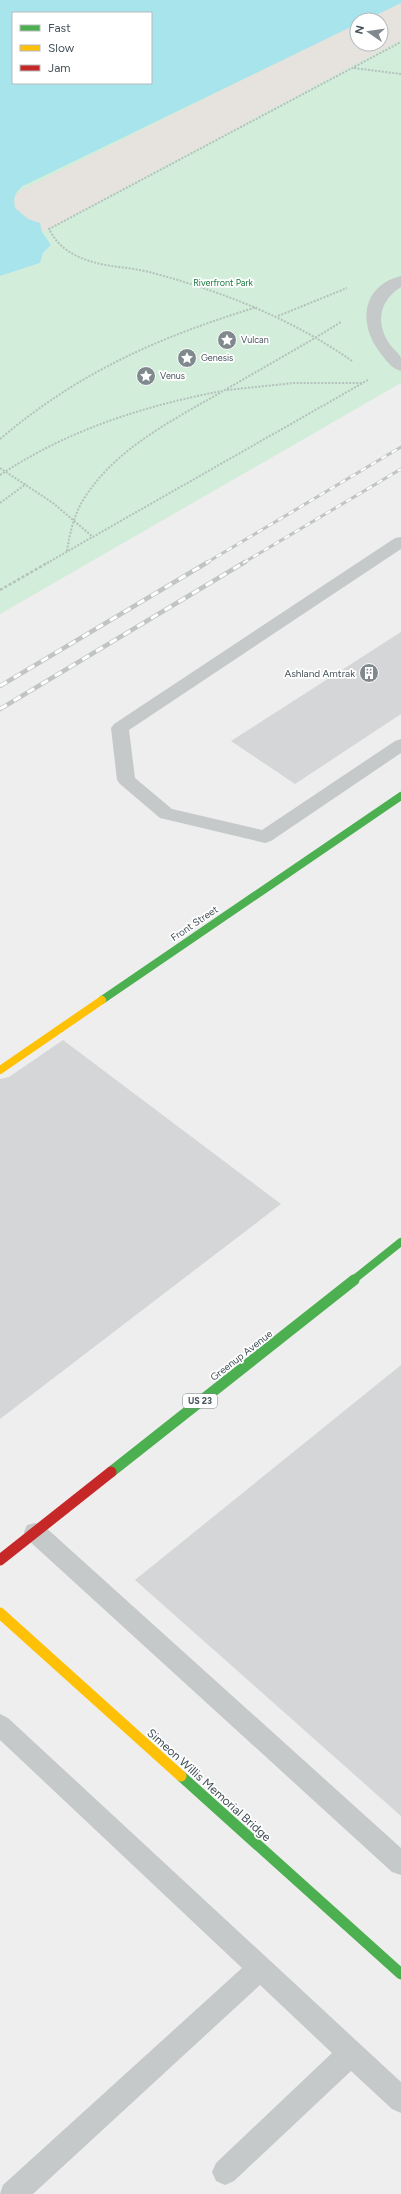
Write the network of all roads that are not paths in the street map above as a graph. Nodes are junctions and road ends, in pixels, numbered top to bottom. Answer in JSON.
{"nodes":[{"id":1,"x":401,"y":280,"type":"edge"},
{"id":2,"x":401,"y":366,"type":"edge"},
{"id":3,"x":401,"y":542,"type":"edge"},
{"id":4,"x":401,"y":745,"type":"edge"},
{"id":5,"x":401,"y":796,"type":"edge"},
{"id":6,"x":0,"y":1070,"type":"edge"},
{"id":7,"x":401,"y":1242,"type":"edge"},
{"id":8,"x":35,"y":1532,"type":"junction"},
{"id":9,"x":0,"y":1560,"type":"edge"},
{"id":10,"x":0,"y":1613,"type":"edge"},
{"id":11,"x":0,"y":1725,"type":"edge"},
{"id":12,"x":398,"y":1858,"type":"edge"},
{"id":13,"x":261,"y":1967,"type":"junction"},
{"id":14,"x":401,"y":1974,"type":"edge"},
{"id":15,"x":352,"y":2052,"type":"junction"},
{"id":16,"x":401,"y":2100,"type":"edge"},
{"id":17,"x":224,"y":2172,"type":"dead end"},
{"id":18,"x":13,"y":2194,"type":"edge"}],
"edges":[{"from":1,"to":2,"type":"lane"},
{"from":3,"to":4,"type":"lane"},
{"from":5,"to":6,"type":"main road","name":"Front Street"},
{"from":7,"to":8,"type":"main road","name":"Greenup Avenue","number":"US 23"},
{"from":8,"to":9,"type":"main road","name":"Greenup Avenue","number":"US 23"},
{"from":8,"to":12,"type":"lane"},
{"from":10,"to":14,"type":"main road","name":"Simeon Willis Memorial Bridge"},
{"from":11,"to":13,"type":"lane"},
{"from":13,"to":15,"type":"lane"},
{"from":13,"to":18,"type":"lane"},
{"from":15,"to":16,"type":"lane"},
{"from":15,"to":17,"type":"lane"}]}
